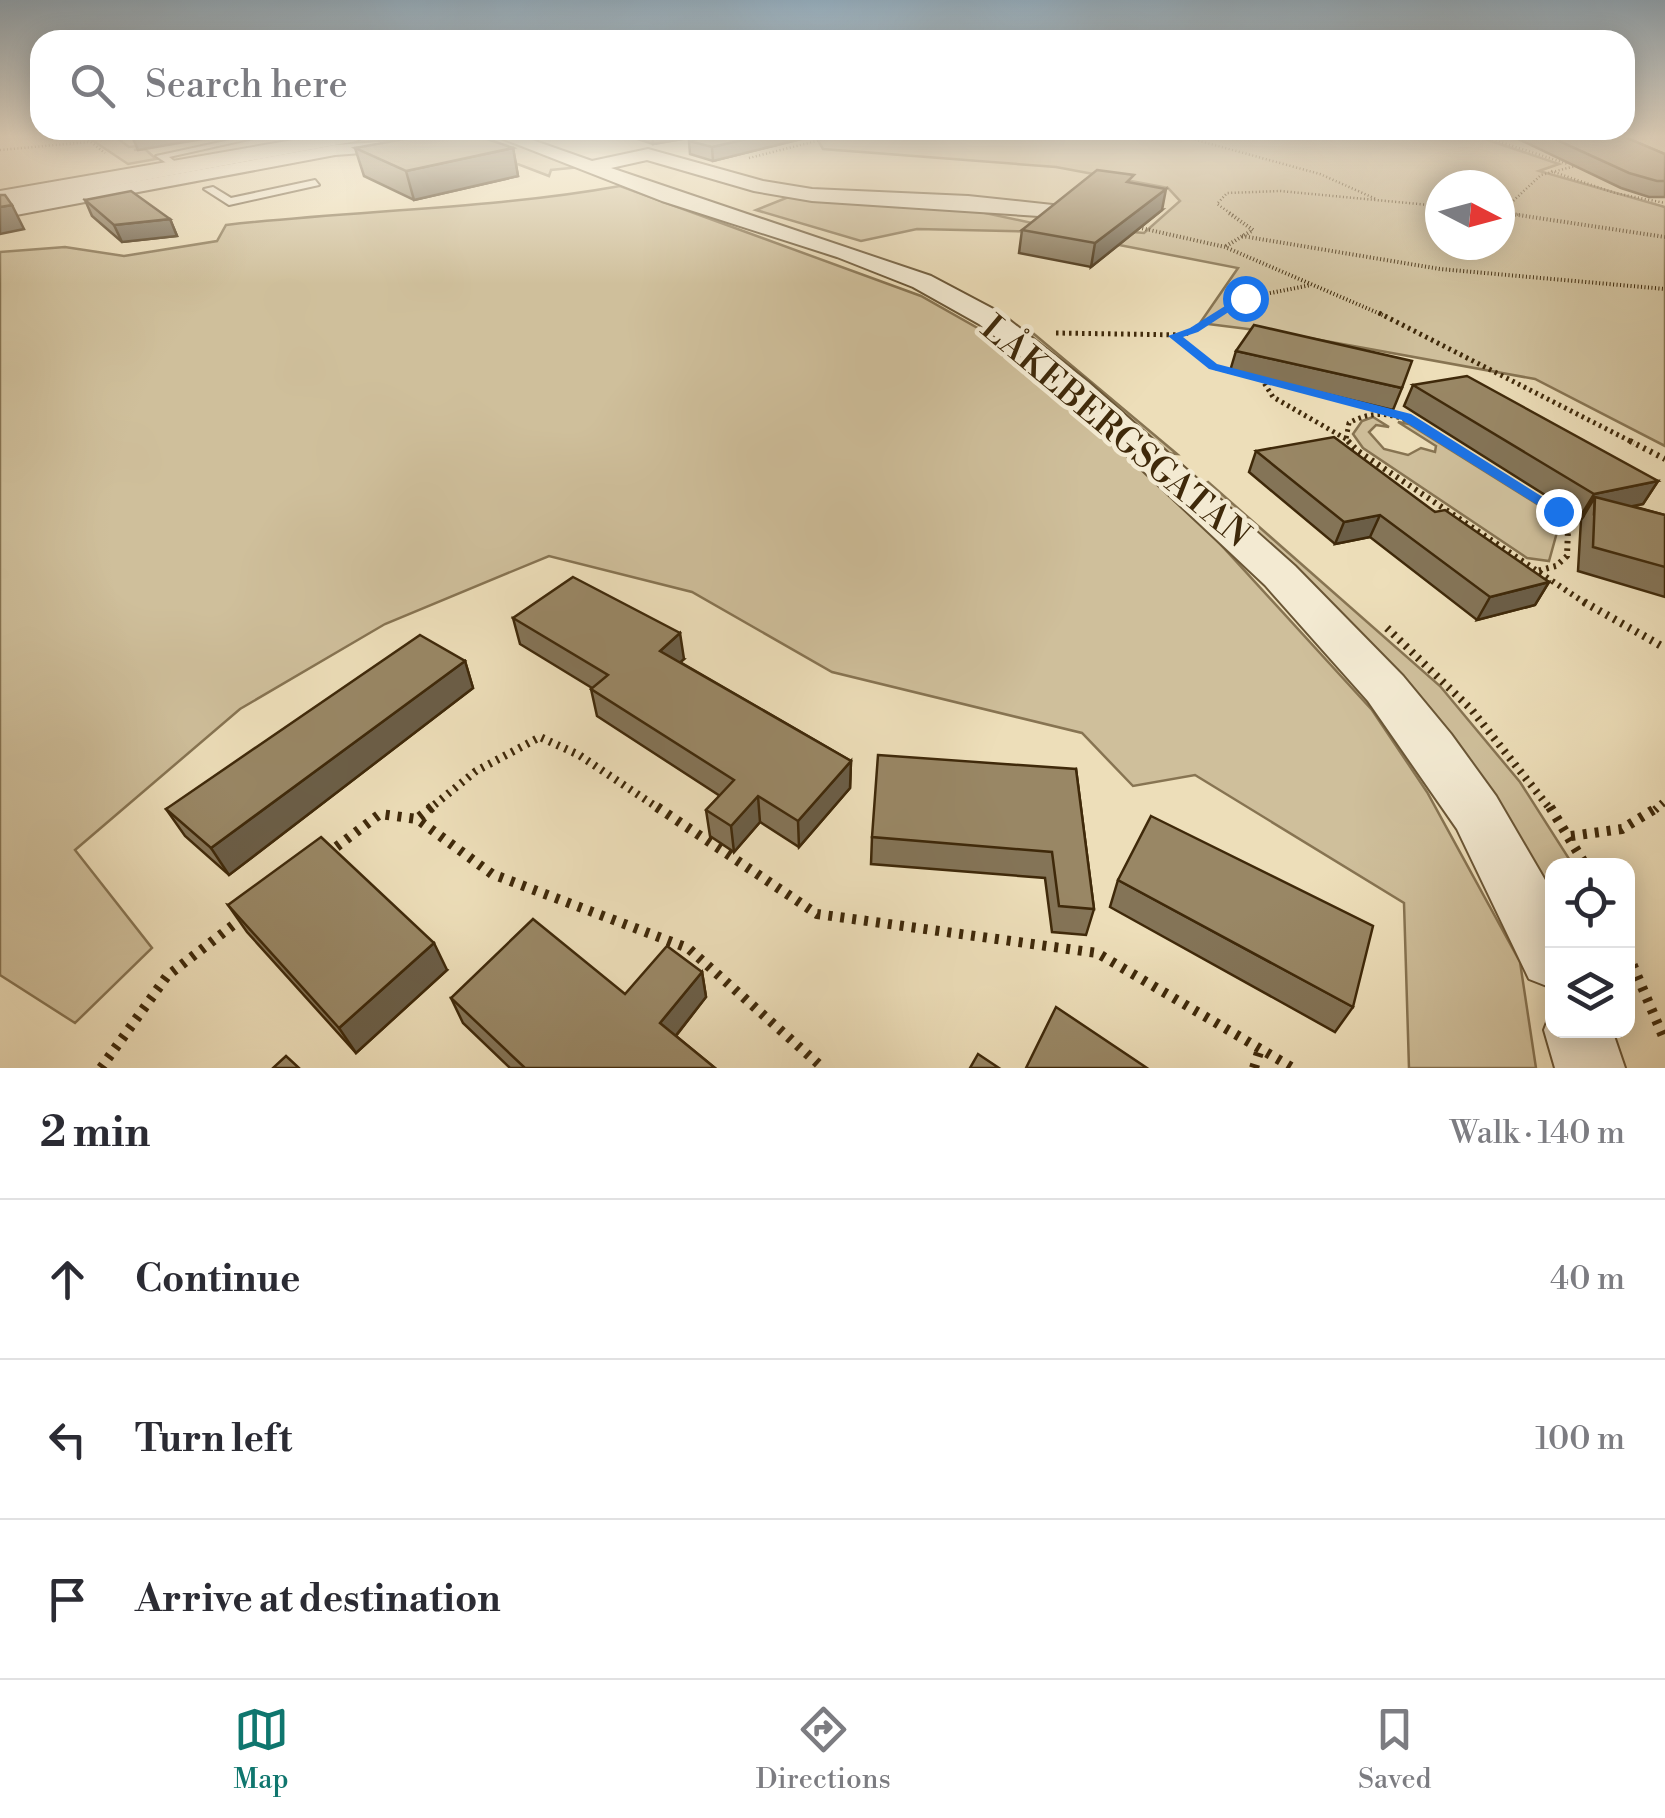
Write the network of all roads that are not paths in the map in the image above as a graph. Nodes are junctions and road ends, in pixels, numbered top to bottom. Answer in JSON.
{"nodes":[{"id":1,"x":78,"y":185,"type":"edge"},
{"id":2,"x":144,"y":185,"type":"edge"},
{"id":3,"x":311,"y":185,"type":"edge"},
{"id":4,"x":657,"y":185,"type":"edge"},
{"id":5,"x":763,"y":185,"type":"edge"},
{"id":6,"x":210,"y":190,"type":"dead end"},
{"id":7,"x":0,"y":199,"type":"edge"},
{"id":8,"x":0,"y":212,"type":"edge"},
{"id":9,"x":1054,"y":212,"type":"edge"},
{"id":10,"x":1548,"y":948,"type":"edge"},
{"id":11,"x":1581,"y":1038,"type":"edge"},
{"id":12,"x":1590,"y":1068,"type":"edge"}],
"edges":[{"from":1,"to":7,"type":"street"},
{"from":2,"to":8,"type":"street"},
{"from":3,"to":6,"type":"lane"},
{"from":4,"to":10,"type":"street","name":"LÅKEBERGSGATAN"},
{"from":5,"to":9,"type":"street"},
{"from":11,"to":12,"type":"street"}]}
